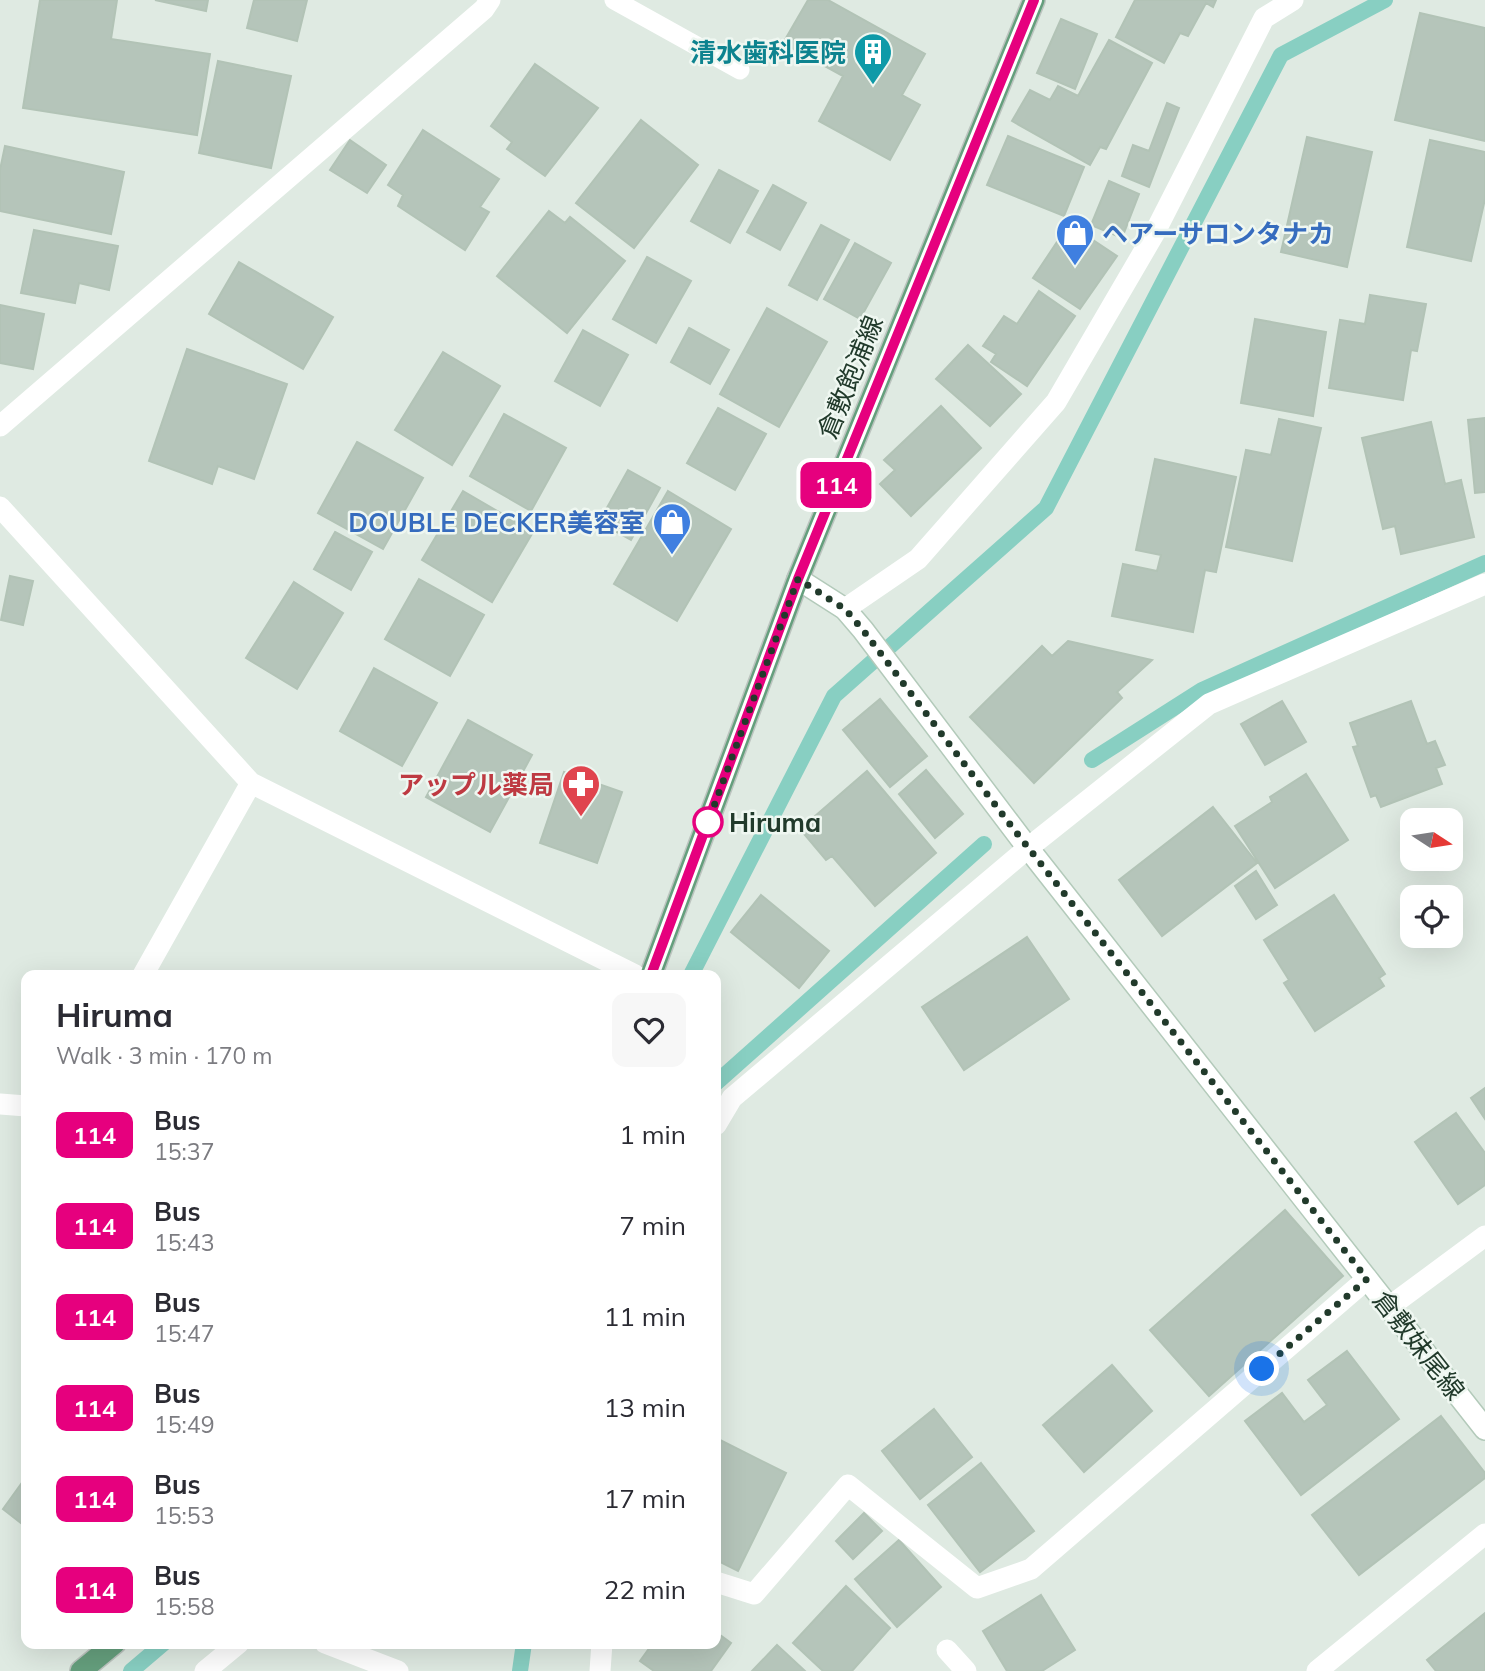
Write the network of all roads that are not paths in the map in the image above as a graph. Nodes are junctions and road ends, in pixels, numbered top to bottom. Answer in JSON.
{"nodes":[{"id":1,"x":490,"y":0,"type":"edge"},
{"id":2,"x":614,"y":0,"type":"edge"},
{"id":3,"x":1034,"y":0,"type":"edge"},
{"id":4,"x":1293,"y":0,"type":"edge"},
{"id":5,"x":740,"y":70,"type":"dead end"},
{"id":6,"x":0,"y":426,"type":"edge"},
{"id":7,"x":0,"y":507,"type":"edge"},
{"id":8,"x":798,"y":579,"type":"junction"},
{"id":9,"x":1485,"y":584,"type":"edge"},
{"id":10,"x":845,"y":609,"type":"junction"},
{"id":11,"x":251,"y":783,"type":"junction"},
{"id":12,"x":1028,"y":848,"type":"junction"},
{"id":13,"x":146,"y":970,"type":"edge"},
{"id":14,"x":625,"y":970,"type":"edge"},
{"id":15,"x":653,"y":970,"type":"edge"},
{"id":16,"x":0,"y":1104,"type":"edge"},
{"id":17,"x":21,"y":1106,"type":"edge"},
{"id":18,"x":721,"y":1117,"type":"edge"},
{"id":19,"x":1485,"y":1236,"type":"edge"},
{"id":20,"x":1367,"y":1279,"type":"junction"},
{"id":21,"x":1389,"y":1307,"type":"junction"},
{"id":22,"x":1485,"y":1429,"type":"edge"},
{"id":23,"x":1485,"y":1534,"type":"edge"},
{"id":24,"x":721,"y":1584,"type":"edge"},
{"id":25,"x":108,"y":1649,"type":"edge"},
{"id":26,"x":232,"y":1649,"type":"edge"},
{"id":27,"x":341,"y":1649,"type":"edge"},
{"id":28,"x":602,"y":1649,"type":"edge"},
{"id":29,"x":947,"y":1650,"type":"dead end"},
{"id":30,"x":81,"y":1671,"type":"edge"},
{"id":31,"x":205,"y":1671,"type":"edge"},
{"id":32,"x":398,"y":1671,"type":"edge"},
{"id":33,"x":600,"y":1671,"type":"edge"},
{"id":34,"x":966,"y":1671,"type":"edge"},
{"id":35,"x":1318,"y":1671,"type":"edge"}],
"edges":[{"from":1,"to":6,"type":"street"},
{"from":2,"to":5,"type":"lane"},
{"from":3,"to":8,"type":"main road","name":"倉敷飽浦線"},
{"from":4,"to":10,"type":"street"},
{"from":7,"to":11,"type":"street"},
{"from":8,"to":10,"type":"street","name":"倉敷妹尾線"},
{"from":8,"to":15,"type":"main road","name":"倉敷飽浦線"},
{"from":9,"to":12,"type":"street"},
{"from":10,"to":12,"type":"street","name":"倉敷妹尾線"},
{"from":11,"to":13,"type":"street"},
{"from":11,"to":14,"type":"street"},
{"from":12,"to":18,"type":"street"},
{"from":12,"to":20,"type":"street","name":"倉敷妹尾線"},
{"from":16,"to":17,"type":"street"},
{"from":19,"to":21,"type":"street"},
{"from":20,"to":21,"type":"street","name":"倉敷妹尾線"},
{"from":20,"to":24,"type":"street"},
{"from":21,"to":22,"type":"street","name":"倉敷妹尾線"},
{"from":23,"to":35,"type":"street"},
{"from":25,"to":30,"type":"main road"},
{"from":26,"to":31,"type":"street"},
{"from":27,"to":32,"type":"street"},
{"from":28,"to":33,"type":"street"},
{"from":29,"to":34,"type":"street"}]}
